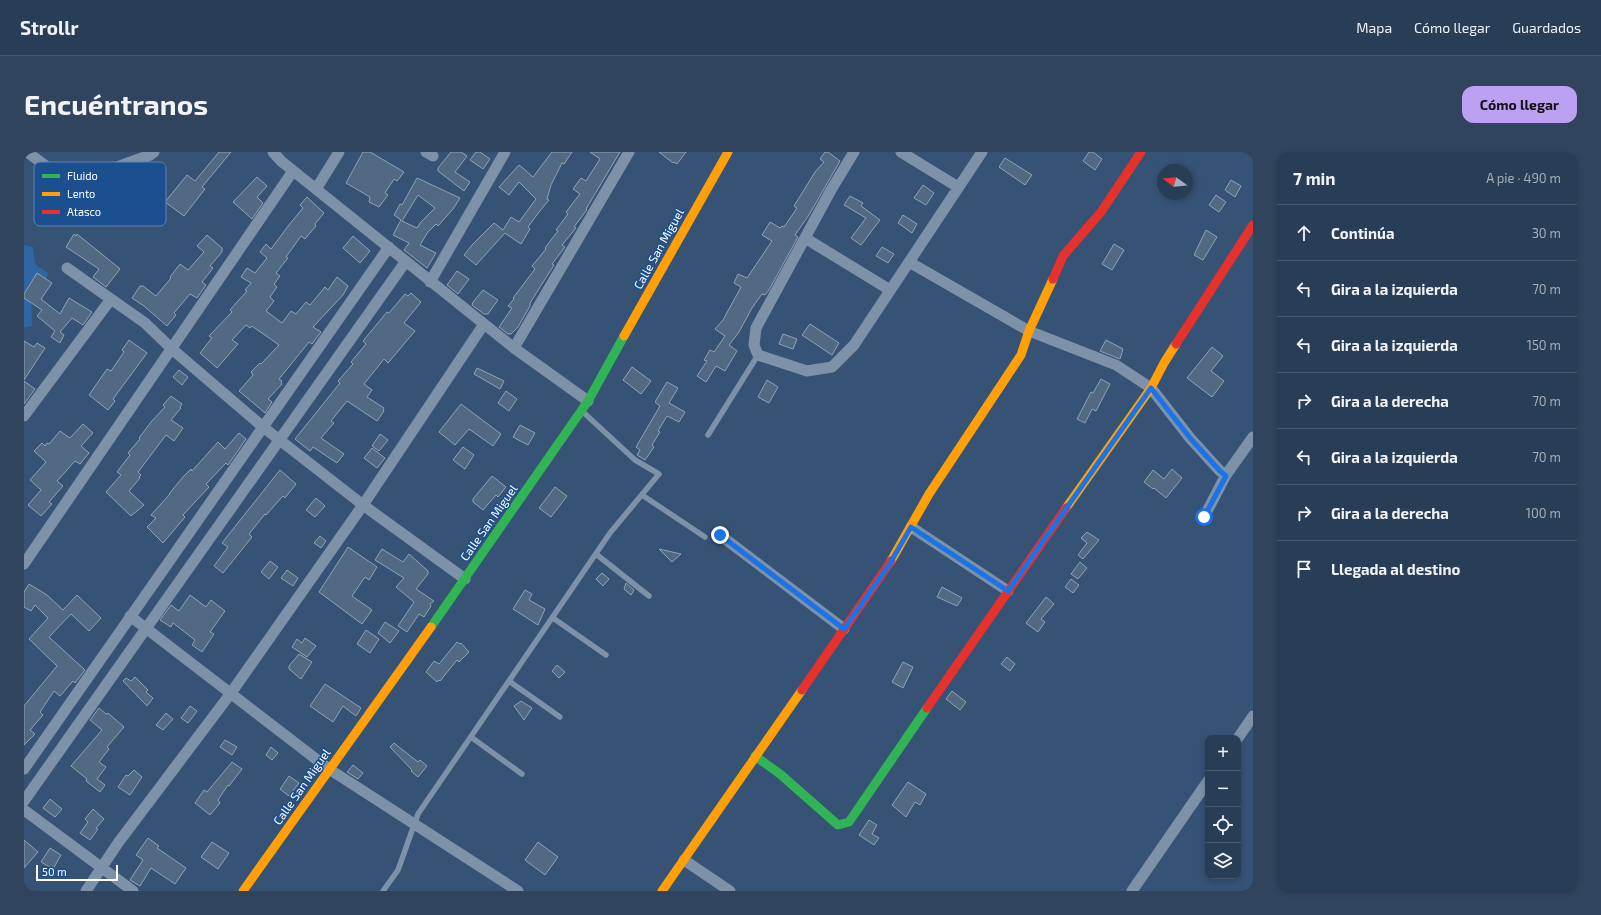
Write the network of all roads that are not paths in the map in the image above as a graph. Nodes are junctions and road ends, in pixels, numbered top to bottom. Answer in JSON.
{"nodes":[{"id":1,"x":27,"y":152,"type":"edge"},
{"id":2,"x":154,"y":152,"type":"edge"},
{"id":3,"x":273,"y":152,"type":"edge"},
{"id":4,"x":339,"y":152,"type":"edge"},
{"id":5,"x":505,"y":152,"type":"edge"},
{"id":6,"x":629,"y":152,"type":"edge"},
{"id":7,"x":728,"y":152,"type":"edge"},
{"id":8,"x":854,"y":152,"type":"edge"},
{"id":9,"x":900,"y":152,"type":"edge"},
{"id":10,"x":982,"y":152,"type":"edge"},
{"id":11,"x":1141,"y":152,"type":"edge"},
{"id":12,"x":40,"y":162,"type":"edge"},
{"id":13,"x":131,"y":162,"type":"edge"},
{"id":14,"x":293,"y":171,"type":"junction"},
{"id":15,"x":958,"y":187,"type":"junction"},
{"id":16,"x":316,"y":189,"type":"junction"},
{"id":17,"x":1253,"y":225,"type":"edge"},
{"id":18,"x":805,"y":238,"type":"junction"},
{"id":19,"x":389,"y":247,"type":"junction"},
{"id":20,"x":406,"y":261,"type":"junction"},
{"id":21,"x":909,"y":262,"type":"junction"},
{"id":22,"x":67,"y":268,"type":"dead end"},
{"id":23,"x":430,"y":282,"type":"junction"},
{"id":24,"x":890,"y":290,"type":"junction"},
{"id":25,"x":111,"y":299,"type":"junction"},
{"id":26,"x":484,"y":324,"type":"junction"},
{"id":27,"x":1029,"y":331,"type":"junction"},
{"id":28,"x":514,"y":348,"type":"junction"},
{"id":29,"x":172,"y":349,"type":"junction"},
{"id":30,"x":758,"y":355,"type":"junction"},
{"id":31,"x":1151,"y":388,"type":"junction"},
{"id":32,"x":588,"y":401,"type":"junction"},
{"id":33,"x":581,"y":410,"type":"junction"},
{"id":34,"x":24,"y":416,"type":"edge"},
{"id":35,"x":263,"y":427,"type":"junction"},
{"id":36,"x":708,"y":435,"type":"dead end"},
{"id":37,"x":1253,"y":437,"type":"edge"},
{"id":38,"x":280,"y":439,"type":"junction"},
{"id":39,"x":1226,"y":476,"type":"junction"},
{"id":40,"x":642,"y":495,"type":"junction"},
{"id":41,"x":363,"y":505,"type":"junction"},
{"id":42,"x":1204,"y":517,"type":"dead end"},
{"id":43,"x":911,"y":527,"type":"junction"},
{"id":44,"x":720,"y":535,"type":"dead end"},
{"id":45,"x":705,"y":537,"type":"dead end"},
{"id":46,"x":596,"y":554,"type":"junction"},
{"id":47,"x":24,"y":564,"type":"edge"},
{"id":48,"x":465,"y":579,"type":"junction"},
{"id":49,"x":1008,"y":591,"type":"junction"},
{"id":50,"x":649,"y":596,"type":"dead end"},
{"id":51,"x":130,"y":616,"type":"junction"},
{"id":52,"x":553,"y":618,"type":"junction"},
{"id":53,"x":147,"y":628,"type":"junction"},
{"id":54,"x":844,"y":629,"type":"junction"},
{"id":55,"x":606,"y":655,"type":"dead end"},
{"id":56,"x":509,"y":681,"type":"junction"},
{"id":57,"x":231,"y":693,"type":"junction"},
{"id":58,"x":1253,"y":716,"type":"edge"},
{"id":59,"x":560,"y":717,"type":"dead end"},
{"id":60,"x":1240,"y":735,"type":"edge"},
{"id":61,"x":471,"y":737,"type":"junction"},
{"id":62,"x":755,"y":756,"type":"junction"},
{"id":63,"x":24,"y":769,"type":"edge"},
{"id":64,"x":329,"y":769,"type":"junction"},
{"id":65,"x":522,"y":774,"type":"dead end"},
{"id":66,"x":1205,"y":785,"type":"edge"},
{"id":67,"x":24,"y":801,"type":"edge"},
{"id":68,"x":24,"y":810,"type":"edge"},
{"id":69,"x":415,"y":824,"type":"junction"},
{"id":70,"x":684,"y":860,"type":"junction"},
{"id":71,"x":102,"y":867,"type":"junction"},
{"id":72,"x":86,"y":891,"type":"edge"},
{"id":73,"x":133,"y":891,"type":"edge"},
{"id":74,"x":243,"y":891,"type":"edge"},
{"id":75,"x":383,"y":891,"type":"edge"},
{"id":76,"x":518,"y":891,"type":"edge"},
{"id":77,"x":662,"y":891,"type":"edge"},
{"id":78,"x":730,"y":891,"type":"edge"},
{"id":79,"x":1132,"y":891,"type":"edge"}],
"edges":[{"from":1,"to":12,"type":"street"},
{"from":2,"to":13,"type":"street"},
{"from":3,"to":14,"type":"street"},
{"from":4,"to":16,"type":"street"},
{"from":5,"to":23,"type":"street"},
{"from":6,"to":28,"type":"street"},
{"from":7,"to":32,"type":"street","name":"Calle San Miguel"},
{"from":8,"to":18,"type":"street"},
{"from":9,"to":15,"type":"street"},
{"from":10,"to":15,"type":"street"},
{"from":11,"to":27,"type":"street"},
{"from":14,"to":16,"type":"street"},
{"from":14,"to":29,"type":"street"},
{"from":15,"to":21,"type":"street"},
{"from":16,"to":19,"type":"street"},
{"from":17,"to":31,"type":"street"},
{"from":18,"to":24,"type":"street"},
{"from":18,"to":30,"type":"street"},
{"from":19,"to":20,"type":"street"},
{"from":19,"to":35,"type":"street"},
{"from":20,"to":23,"type":"street"},
{"from":20,"to":38,"type":"street"},
{"from":21,"to":24,"type":"street"},
{"from":21,"to":27,"type":"street"},
{"from":22,"to":25,"type":"street"},
{"from":23,"to":26,"type":"street"},
{"from":24,"to":30,"type":"street"},
{"from":25,"to":29,"type":"street"},
{"from":25,"to":34,"type":"street"},
{"from":26,"to":28,"type":"street"},
{"from":26,"to":41,"type":"street"},
{"from":27,"to":31,"type":"street"},
{"from":27,"to":43,"type":"street"},
{"from":28,"to":32,"type":"street"},
{"from":29,"to":35,"type":"street"},
{"from":29,"to":47,"type":"street"},
{"from":30,"to":36,"type":"lane"},
{"from":31,"to":39,"type":"street"},
{"from":31,"to":49,"type":"street"},
{"from":32,"to":33,"type":"street","name":"Calle San Miguel"},
{"from":33,"to":40,"type":"lane"},
{"from":33,"to":48,"type":"street","name":"Calle San Miguel"},
{"from":35,"to":38,"type":"street"},
{"from":35,"to":51,"type":"street"},
{"from":37,"to":39,"type":"street"},
{"from":38,"to":41,"type":"street"},
{"from":38,"to":53,"type":"street"},
{"from":39,"to":42,"type":"street"},
{"from":40,"to":45,"type":"lane"},
{"from":40,"to":46,"type":"lane"},
{"from":41,"to":48,"type":"street"},
{"from":41,"to":57,"type":"street"},
{"from":43,"to":49,"type":"street"},
{"from":43,"to":54,"type":"street"},
{"from":44,"to":54,"type":"street"},
{"from":46,"to":50,"type":"lane"},
{"from":46,"to":52,"type":"lane"},
{"from":48,"to":64,"type":"street","name":"Calle San Miguel"},
{"from":49,"to":62,"type":"street"},
{"from":51,"to":53,"type":"street"},
{"from":51,"to":63,"type":"street"},
{"from":52,"to":55,"type":"lane"},
{"from":52,"to":56,"type":"lane"},
{"from":53,"to":57,"type":"street"},
{"from":53,"to":67,"type":"street"},
{"from":54,"to":62,"type":"street"},
{"from":56,"to":59,"type":"lane"},
{"from":56,"to":61,"type":"lane"},
{"from":57,"to":64,"type":"street"},
{"from":57,"to":71,"type":"street"},
{"from":58,"to":60,"type":"street"},
{"from":61,"to":65,"type":"lane"},
{"from":61,"to":69,"type":"lane"},
{"from":62,"to":70,"type":"street"},
{"from":64,"to":69,"type":"street"},
{"from":64,"to":74,"type":"street","name":"Calle San Miguel"},
{"from":66,"to":79,"type":"street"},
{"from":68,"to":71,"type":"street"},
{"from":69,"to":75,"type":"lane"},
{"from":69,"to":76,"type":"street"},
{"from":70,"to":77,"type":"street"},
{"from":70,"to":78,"type":"street"},
{"from":71,"to":72,"type":"street"},
{"from":71,"to":73,"type":"street"}]}
